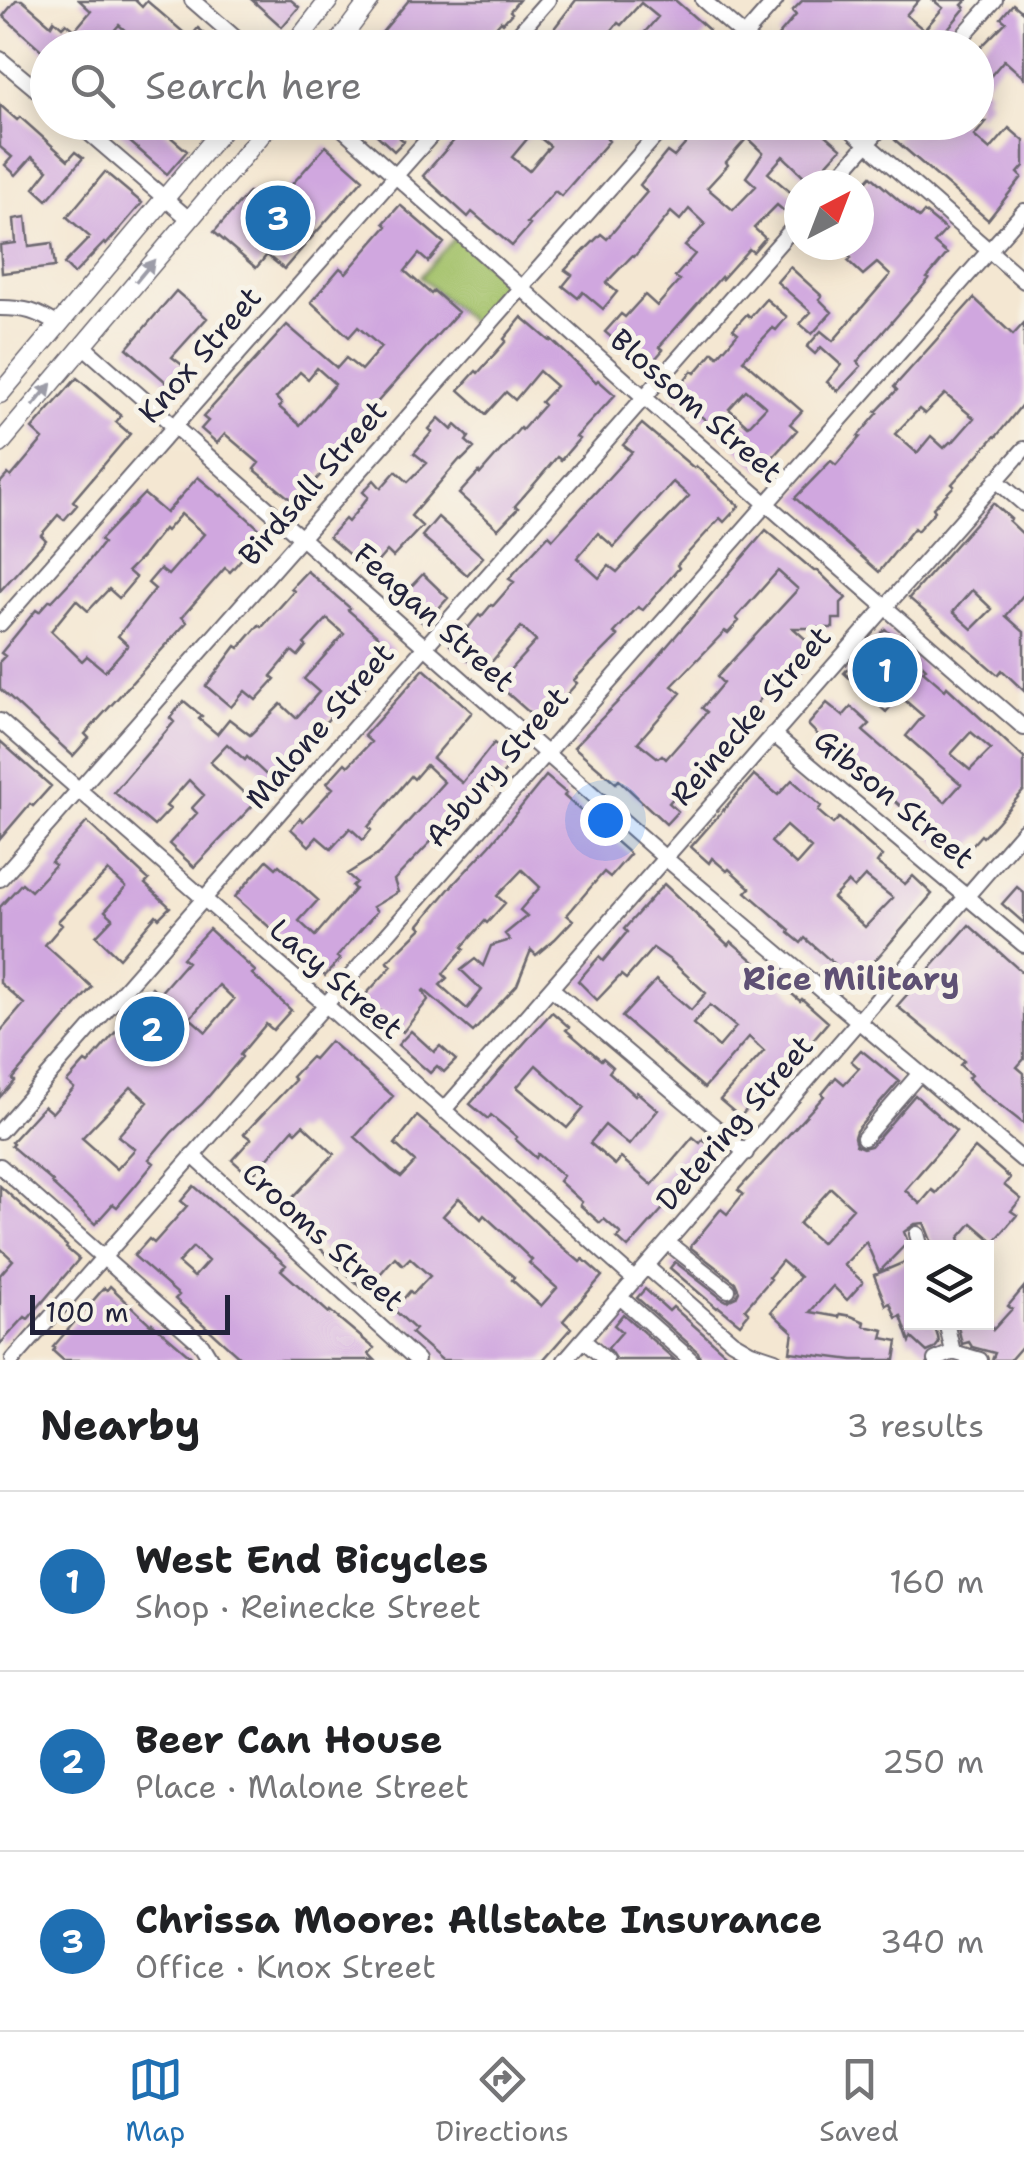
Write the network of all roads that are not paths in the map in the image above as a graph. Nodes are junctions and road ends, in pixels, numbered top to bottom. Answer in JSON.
{"nodes":[{"id":1,"x":192,"y":0,"type":"edge"},
{"id":2,"x":329,"y":0,"type":"edge"},
{"id":3,"x":370,"y":0,"type":"edge"},
{"id":4,"x":548,"y":0,"type":"edge"},
{"id":5,"x":703,"y":0,"type":"edge"},
{"id":6,"x":776,"y":0,"type":"edge"},
{"id":7,"x":995,"y":0,"type":"edge"},
{"id":8,"x":227,"y":30,"type":"edge"},
{"id":9,"x":306,"y":30,"type":"edge"},
{"id":10,"x":348,"y":30,"type":"edge"},
{"id":11,"x":522,"y":30,"type":"edge"},
{"id":12,"x":729,"y":30,"type":"edge"},
{"id":13,"x":750,"y":30,"type":"edge"},
{"id":14,"x":968,"y":30,"type":"edge"},
{"id":15,"x":0,"y":59,"type":"edge"},
{"id":16,"x":30,"y":84,"type":"edge"},
{"id":17,"x":97,"y":140,"type":"edge"},
{"id":18,"x":214,"y":140,"type":"edge"},
{"id":19,"x":256,"y":140,"type":"edge"},
{"id":20,"x":356,"y":140,"type":"edge"},
{"id":21,"x":428,"y":140,"type":"edge"},
{"id":22,"x":652,"y":140,"type":"edge"},
{"id":23,"x":862,"y":140,"type":"edge"},
{"id":24,"x":870,"y":140,"type":"edge"},
{"id":25,"x":866,"y":144,"type":"junction"},
{"id":26,"x":844,"y":170,"type":"edge"},
{"id":27,"x":398,"y":176,"type":"junction"},
{"id":28,"x":164,"y":198,"type":"junction"},
{"id":29,"x":1024,"y":211,"type":"edge"},
{"id":30,"x":188,"y":219,"type":"junction"},
{"id":31,"x":784,"y":238,"type":"edge"},
{"id":32,"x":989,"y":250,"type":"junction"},
{"id":33,"x":1024,"y":281,"type":"edge"},
{"id":34,"x":522,"y":288,"type":"junction"},
{"id":35,"x":0,"y":308,"type":"edge"},
{"id":36,"x":58,"y":326,"type":"junction"},
{"id":37,"x":83,"y":346,"type":"junction"},
{"id":38,"x":0,"y":394,"type":"edge"},
{"id":39,"x":645,"y":398,"type":"junction"},
{"id":40,"x":174,"y":427,"type":"junction"},
{"id":41,"x":0,"y":444,"type":"edge"},
{"id":42,"x":1024,"y":449,"type":"edge"},
{"id":43,"x":996,"y":480,"type":"junction"},
{"id":44,"x":766,"y":504,"type":"junction"},
{"id":45,"x":1024,"y":504,"type":"edge"},
{"id":46,"x":302,"y":537,"type":"junction"},
{"id":47,"x":884,"y":606,"type":"junction"},
{"id":48,"x":0,"y":624,"type":"edge"},
{"id":49,"x":426,"y":648,"type":"junction"},
{"id":50,"x":0,"y":721,"type":"edge"},
{"id":51,"x":1024,"y":728,"type":"edge"},
{"id":52,"x":773,"y":734,"type":"junction"},
{"id":53,"x":546,"y":753,"type":"junction"},
{"id":54,"x":78,"y":790,"type":"junction"},
{"id":55,"x":1024,"y":830,"type":"edge"},
{"id":56,"x":664,"y":858,"type":"junction"},
{"id":57,"x":0,"y":880,"type":"edge"},
{"id":58,"x":966,"y":895,"type":"junction"},
{"id":59,"x":204,"y":899,"type":"junction"},
{"id":60,"x":1024,"y":945,"type":"edge"},
{"id":61,"x":552,"y":988,"type":"junction"},
{"id":62,"x":326,"y":1005,"type":"junction"},
{"id":63,"x":859,"y":1022,"type":"junction"},
{"id":64,"x":920,"y":1073,"type":"junction"},
{"id":65,"x":442,"y":1111,"type":"junction"},
{"id":66,"x":0,"y":1132,"type":"edge"},
{"id":67,"x":864,"y":1138,"type":"dead end"},
{"id":68,"x":746,"y":1154,"type":"junction"},
{"id":69,"x":192,"y":1155,"type":"junction"},
{"id":70,"x":1024,"y":1161,"type":"edge"},
{"id":71,"x":0,"y":1166,"type":"edge"},
{"id":72,"x":668,"y":1243,"type":"junction"},
{"id":73,"x":102,"y":1256,"type":"junction"},
{"id":74,"x":646,"y":1267,"type":"junction"},
{"id":75,"x":634,"y":1280,"type":"junction"},
{"id":76,"x":728,"y":1290,"type":"dead end"},
{"id":77,"x":620,"y":1298,"type":"junction"},
{"id":78,"x":948,"y":1330,"type":"edge"},
{"id":79,"x":583,"y":1340,"type":"junction"},
{"id":80,"x":953,"y":1352,"type":"junction"},
{"id":81,"x":21,"y":1357,"type":"edge"},
{"id":82,"x":211,"y":1360,"type":"edge"},
{"id":83,"x":417,"y":1360,"type":"edge"},
{"id":84,"x":566,"y":1360,"type":"edge"},
{"id":85,"x":606,"y":1360,"type":"edge"},
{"id":86,"x":691,"y":1360,"type":"edge"},
{"id":87,"x":775,"y":1360,"type":"edge"},
{"id":88,"x":936,"y":1360,"type":"edge"},
{"id":89,"x":980,"y":1360,"type":"edge"}],
"edges":[{"from":1,"to":8,"type":"street"},
{"from":2,"to":9,"type":"main road"},
{"from":3,"to":10,"type":"main road"},
{"from":4,"to":11,"type":"street"},
{"from":5,"to":12,"type":"street"},
{"from":6,"to":13,"type":"street"},
{"from":7,"to":14,"type":"street"},
{"from":15,"to":16,"type":"street"},
{"from":17,"to":28,"type":"street"},
{"from":18,"to":28,"type":"main road"},
{"from":19,"to":30,"type":"main road"},
{"from":20,"to":27,"type":"street","name":"Blossom Street"},
{"from":21,"to":27,"type":"street","name":"Knox Street"},
{"from":22,"to":34,"type":"street","name":"Birdsall Street"},
{"from":23,"to":25,"type":"street"},
{"from":24,"to":25,"type":"street"},
{"from":25,"to":26,"type":"street"},
{"from":25,"to":32,"type":"street"},
{"from":27,"to":34,"type":"street","name":"Blossom Street"},
{"from":27,"to":40,"type":"street","name":"Knox Street"},
{"from":28,"to":30,"type":"street"},
{"from":28,"to":36,"type":"main road"},
{"from":29,"to":32,"type":"street","name":"Asbury Street"},
{"from":37,"to":30,"type":"main road","one_way":true},
{"from":31,"to":39,"type":"street","name":"Malone Street"},
{"from":32,"to":33,"type":"street"},
{"from":32,"to":44,"type":"street","name":"Asbury Street"},
{"from":34,"to":39,"type":"street","name":"Blossom Street"},
{"from":34,"to":46,"type":"street","name":"Birdsall Street"},
{"from":35,"to":36,"type":"street"},
{"from":36,"to":37,"type":"main road"},
{"from":36,"to":38,"type":"main road"},
{"from":37,"to":40,"type":"street","name":"Feagan Street"},
{"from":41,"to":37,"type":"main road","one_way":true},
{"from":39,"to":44,"type":"street","name":"Blossom Street"},
{"from":39,"to":49,"type":"street","name":"Malone Street"},
{"from":40,"to":46,"type":"street","name":"Feagan Street"},
{"from":40,"to":48,"type":"street","name":"Knox Street"},
{"from":42,"to":43,"type":"street","name":"Reinecke Street"},
{"from":43,"to":45,"type":"street"},
{"from":43,"to":47,"type":"street","name":"Reinecke Street"},
{"from":44,"to":47,"type":"street","name":"Blossom Street"},
{"from":44,"to":53,"type":"street","name":"Asbury Street"},
{"from":46,"to":49,"type":"street","name":"Feagan Street"},
{"from":46,"to":54,"type":"street","name":"Birdsall Street"},
{"from":47,"to":51,"type":"street","name":"Blossom Street"},
{"from":47,"to":52,"type":"street","name":"Reinecke Street"},
{"from":49,"to":53,"type":"street","name":"Feagan Street"},
{"from":49,"to":59,"type":"street","name":"Malone Street"},
{"from":50,"to":54,"type":"street","name":"Lacy Street"},
{"from":52,"to":56,"type":"street","name":"Reinecke Street"},
{"from":52,"to":58,"type":"street","name":"Gibson Street"},
{"from":53,"to":56,"type":"street","name":"Feagan Street"},
{"from":53,"to":62,"type":"street","name":"Asbury Street"},
{"from":54,"to":57,"type":"street","name":"Birdsall Street"},
{"from":54,"to":59,"type":"street","name":"Lacy Street"},
{"from":55,"to":58,"type":"street","name":"Detering Street"},
{"from":56,"to":61,"type":"street","name":"Reinecke Street"},
{"from":56,"to":63,"type":"street","name":"Feagan Street"},
{"from":58,"to":60,"type":"street","name":"Gibson Street"},
{"from":58,"to":63,"type":"street","name":"Detering Street"},
{"from":59,"to":62,"type":"street","name":"Lacy Street"},
{"from":59,"to":66,"type":"street","name":"Malone Street"},
{"from":61,"to":65,"type":"street","name":"Reinecke Street"},
{"from":61,"to":68,"type":"street"},
{"from":62,"to":65,"type":"street","name":"Lacy Street"},
{"from":62,"to":69,"type":"street","name":"Asbury Street"},
{"from":63,"to":64,"type":"street","name":"Feagan Street"},
{"from":63,"to":68,"type":"street","name":"Detering Street"},
{"from":64,"to":67,"type":"street"},
{"from":64,"to":70,"type":"street","name":"Feagan Street"},
{"from":65,"to":75,"type":"street","name":"Lacy Street"},
{"from":68,"to":72,"type":"street","name":"Detering Street"},
{"from":69,"to":73,"type":"street","name":"Asbury Street"},
{"from":69,"to":83,"type":"street","name":"Crooms Street"},
{"from":71,"to":73,"type":"street"},
{"from":72,"to":74,"type":"street","name":"Detering Street"},
{"from":72,"to":76,"type":"street"},
{"from":73,"to":81,"type":"street","name":"Asbury Street"},
{"from":73,"to":82,"type":"street"},
{"from":74,"to":75,"type":"street","name":"Detering Street"},
{"from":74,"to":87,"type":"street"},
{"from":75,"to":77,"type":"street","name":"Detering Street"},
{"from":77,"to":79,"type":"street","name":"Detering Street"},
{"from":77,"to":86,"type":"street"},
{"from":78,"to":80,"type":"street"},
{"from":79,"to":84,"type":"street","name":"Detering Street"},
{"from":79,"to":85,"type":"street"},
{"from":80,"to":88,"type":"street"},
{"from":80,"to":89,"type":"street"}]}
